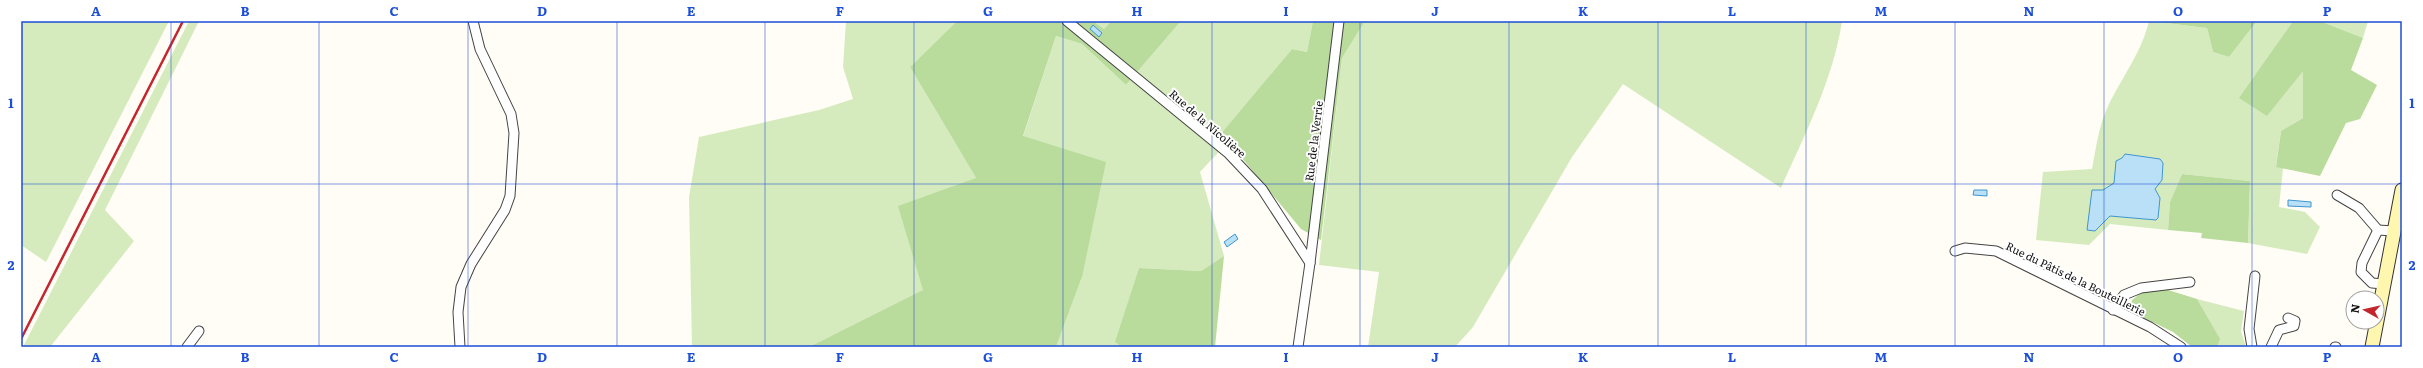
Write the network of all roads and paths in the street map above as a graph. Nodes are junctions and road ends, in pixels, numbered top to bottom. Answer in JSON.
{"nodes":[{"id":1,"x":473,"y":21,"type":"edge"},
{"id":2,"x":1067,"y":21,"type":"edge"},
{"id":3,"x":1339,"y":21,"type":"edge"},
{"id":4,"x":2402,"y":190,"type":"edge"},
{"id":5,"x":2337,"y":195,"type":"dead end"},
{"id":6,"x":2378,"y":230,"type":"junction"},
{"id":7,"x":2394,"y":231,"type":"junction"},
{"id":8,"x":1956,"y":251,"type":"dead end"},
{"id":9,"x":1310,"y":264,"type":"junction"},
{"id":10,"x":2255,"y":276,"type":"dead end"},
{"id":11,"x":2190,"y":282,"type":"dead end"},
{"id":12,"x":2384,"y":284,"type":"junction"},
{"id":13,"x":2113,"y":310,"type":"junction"},
{"id":14,"x":2288,"y":318,"type":"dead end"},
{"id":15,"x":199,"y":331,"type":"dead end"},
{"id":16,"x":187,"y":347,"type":"edge"},
{"id":17,"x":460,"y":347,"type":"edge"},
{"id":18,"x":1298,"y":347,"type":"edge"},
{"id":19,"x":2181,"y":347,"type":"edge"},
{"id":20,"x":2252,"y":347,"type":"edge"},
{"id":21,"x":2271,"y":347,"type":"edge"},
{"id":22,"x":2372,"y":347,"type":"edge"}],
"edges":[{"from":1,"to":17,"type":"street"},
{"from":2,"to":9,"type":"street","name":"Rue de la Nicolière"},
{"from":3,"to":9,"type":"street","name":"Rue de la Verrie"},
{"from":4,"to":7,"type":"street"},
{"from":5,"to":6,"type":"street"},
{"from":6,"to":7,"type":"street"},
{"from":6,"to":12,"type":"street"},
{"from":7,"to":12,"type":"street"},
{"from":8,"to":13,"type":"street","name":"Rue du Pâtis de la Bouteillerie"},
{"from":9,"to":18,"type":"street","name":"Rue de la Verrie"},
{"from":10,"to":20,"type":"street"},
{"from":11,"to":13,"type":"street"},
{"from":12,"to":22,"type":"street"},
{"from":13,"to":19,"type":"street","name":"Rue du Pâtis de la Bouteillerie"},
{"from":14,"to":21,"type":"street"},
{"from":15,"to":16,"type":"street"}]}
